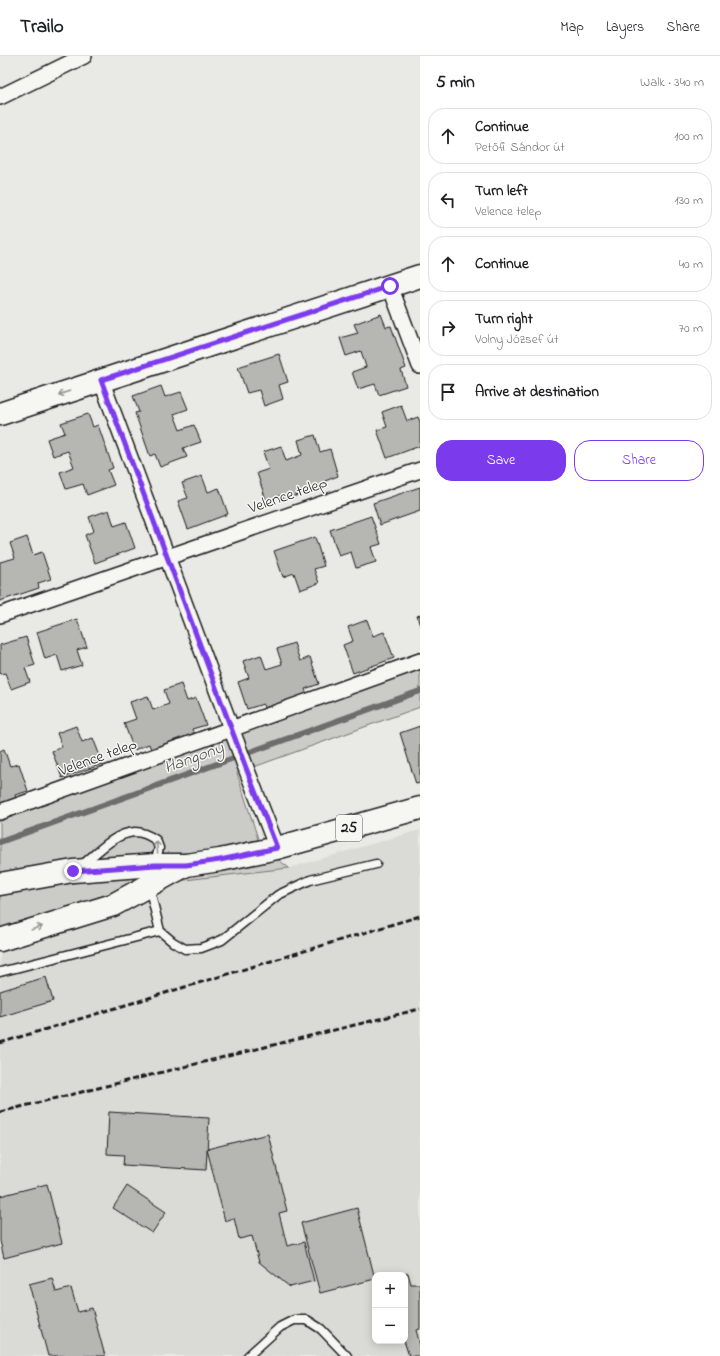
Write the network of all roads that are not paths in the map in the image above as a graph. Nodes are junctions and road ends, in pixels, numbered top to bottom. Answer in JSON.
{"nodes":[{"id":1,"x":84,"y":56,"type":"edge"},
{"id":2,"x":0,"y":97,"type":"edge"},
{"id":3,"x":420,"y":276,"type":"edge"},
{"id":4,"x":390,"y":286,"type":"junction"},
{"id":5,"x":420,"y":366,"type":"edge"},
{"id":6,"x":101,"y":380,"type":"junction"},
{"id":7,"x":0,"y":414,"type":"edge"},
{"id":8,"x":420,"y":470,"type":"edge"},
{"id":9,"x":167,"y":556,"type":"junction"},
{"id":10,"x":0,"y":615,"type":"edge"},
{"id":11,"x":420,"y":661,"type":"edge"},
{"id":12,"x":231,"y":728,"type":"junction"},
{"id":13,"x":420,"y":808,"type":"edge"},
{"id":14,"x":0,"y":812,"type":"edge"},
{"id":15,"x":277,"y":848,"type":"junction"},
{"id":16,"x":376,"y":864,"type":"dead end"},
{"id":17,"x":73,"y":871,"type":"junction"},
{"id":18,"x":152,"y":874,"type":"junction"},
{"id":19,"x":0,"y":884,"type":"edge"},
{"id":20,"x":160,"y":931,"type":"junction"},
{"id":21,"x":0,"y":940,"type":"edge"},
{"id":22,"x":0,"y":972,"type":"edge"},
{"id":23,"x":248,"y":1356,"type":"edge"},
{"id":24,"x":348,"y":1356,"type":"edge"}],
"edges":[{"from":1,"to":2,"type":"street"},
{"from":3,"to":4,"type":"street"},
{"from":4,"to":5,"type":"street"},
{"from":4,"to":6,"type":"street"},
{"from":6,"to":7,"type":"street","one_way":true},
{"from":6,"to":9,"type":"street"},
{"from":8,"to":9,"type":"street","name":"Velence telep"},
{"from":9,"to":10,"type":"street","name":"Velence telep"},
{"from":9,"to":12,"type":"street"},
{"from":11,"to":12,"type":"street","name":"Velence telep"},
{"from":12,"to":14,"type":"street","name":"Velence telep"},
{"from":12,"to":15,"type":"street"},
{"from":13,"to":15,"type":"street","number":"25"},
{"from":15,"to":18,"type":"street","number":"25"},
{"from":16,"to":20,"type":"lane"},
{"from":17,"to":18,"type":"street","number":"25"},
{"from":18,"to":17,"type":"lane","one_way":true},
{"from":17,"to":19,"type":"street","number":"25"},
{"from":18,"to":20,"type":"lane"},
{"from":21,"to":18,"type":"street","one_way":true},
{"from":20,"to":22,"type":"lane"},
{"from":23,"to":24,"type":"lane"}]}
